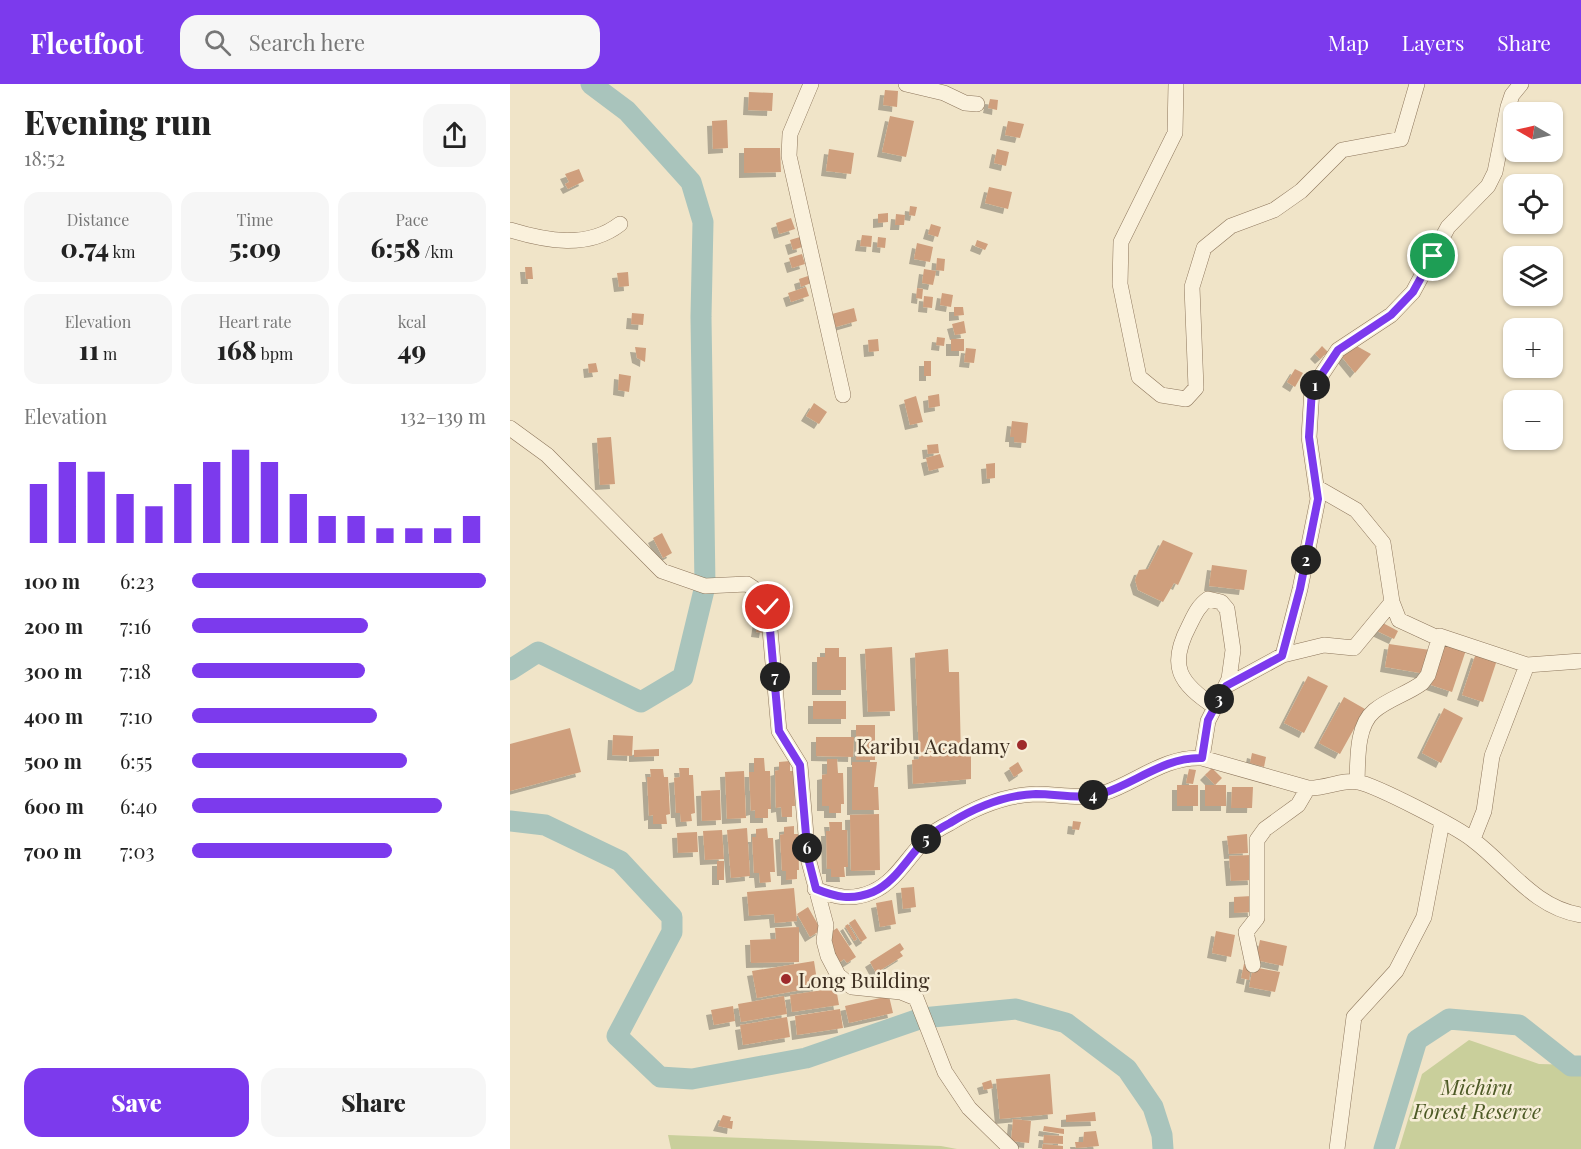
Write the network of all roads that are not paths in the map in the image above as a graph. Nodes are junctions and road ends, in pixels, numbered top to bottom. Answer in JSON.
{"nodes":[{"id":1,"x":811,"y":84,"type":"edge"},
{"id":2,"x":906,"y":84,"type":"edge"},
{"id":3,"x":1176,"y":84,"type":"edge"},
{"id":4,"x":1417,"y":84,"type":"edge"},
{"id":5,"x":1521,"y":84,"type":"edge"},
{"id":6,"x":977,"y":104,"type":"dead end"},
{"id":7,"x":620,"y":224,"type":"dead end"},
{"id":8,"x":510,"y":230,"type":"edge"},
{"id":9,"x":843,"y":395,"type":"dead end"},
{"id":10,"x":510,"y":428,"type":"edge"},
{"id":11,"x":1316,"y":487,"type":"junction"},
{"id":12,"x":1392,"y":602,"type":"junction"},
{"id":13,"x":1438,"y":638,"type":"junction"},
{"id":14,"x":1282,"y":656,"type":"junction"},
{"id":15,"x":1581,"y":661,"type":"edge"},
{"id":16,"x":1527,"y":665,"type":"junction"},
{"id":17,"x":1226,"y":686,"type":"junction"},
{"id":18,"x":1215,"y":707,"type":"junction"},
{"id":19,"x":1202,"y":758,"type":"junction"},
{"id":20,"x":1357,"y":782,"type":"junction"},
{"id":21,"x":1308,"y":788,"type":"junction"},
{"id":22,"x":1442,"y":822,"type":"junction"},
{"id":23,"x":1473,"y":839,"type":"junction"},
{"id":24,"x":816,"y":889,"type":"junction"},
{"id":25,"x":1581,"y":915,"type":"edge"},
{"id":26,"x":1253,"y":965,"type":"dead end"},
{"id":27,"x":1011,"y":1149,"type":"edge"},
{"id":28,"x":1337,"y":1149,"type":"edge"}],
"edges":[{"from":1,"to":9,"type":"street"},
{"from":2,"to":6,"type":"street"},
{"from":3,"to":4,"type":"street"},
{"from":5,"to":11,"type":"street"},
{"from":7,"to":8,"type":"street"},
{"from":10,"to":24,"type":"street"},
{"from":11,"to":12,"type":"street"},
{"from":11,"to":14,"type":"street"},
{"from":12,"to":13,"type":"street"},
{"from":12,"to":14,"type":"street"},
{"from":13,"to":16,"type":"street"},
{"from":13,"to":20,"type":"street"},
{"from":14,"to":17,"type":"street"},
{"from":15,"to":16,"type":"street"},
{"from":16,"to":23,"type":"street"},
{"from":17,"to":18,"type":"street"},
{"from":17,"to":18,"type":"street"},
{"from":18,"to":19,"type":"street"},
{"from":19,"to":21,"type":"street"},
{"from":19,"to":24,"type":"street"},
{"from":20,"to":21,"type":"street"},
{"from":20,"to":22,"type":"street"},
{"from":21,"to":26,"type":"street"},
{"from":22,"to":23,"type":"street"},
{"from":22,"to":28,"type":"street"},
{"from":23,"to":25,"type":"street"},
{"from":24,"to":27,"type":"street"}]}
